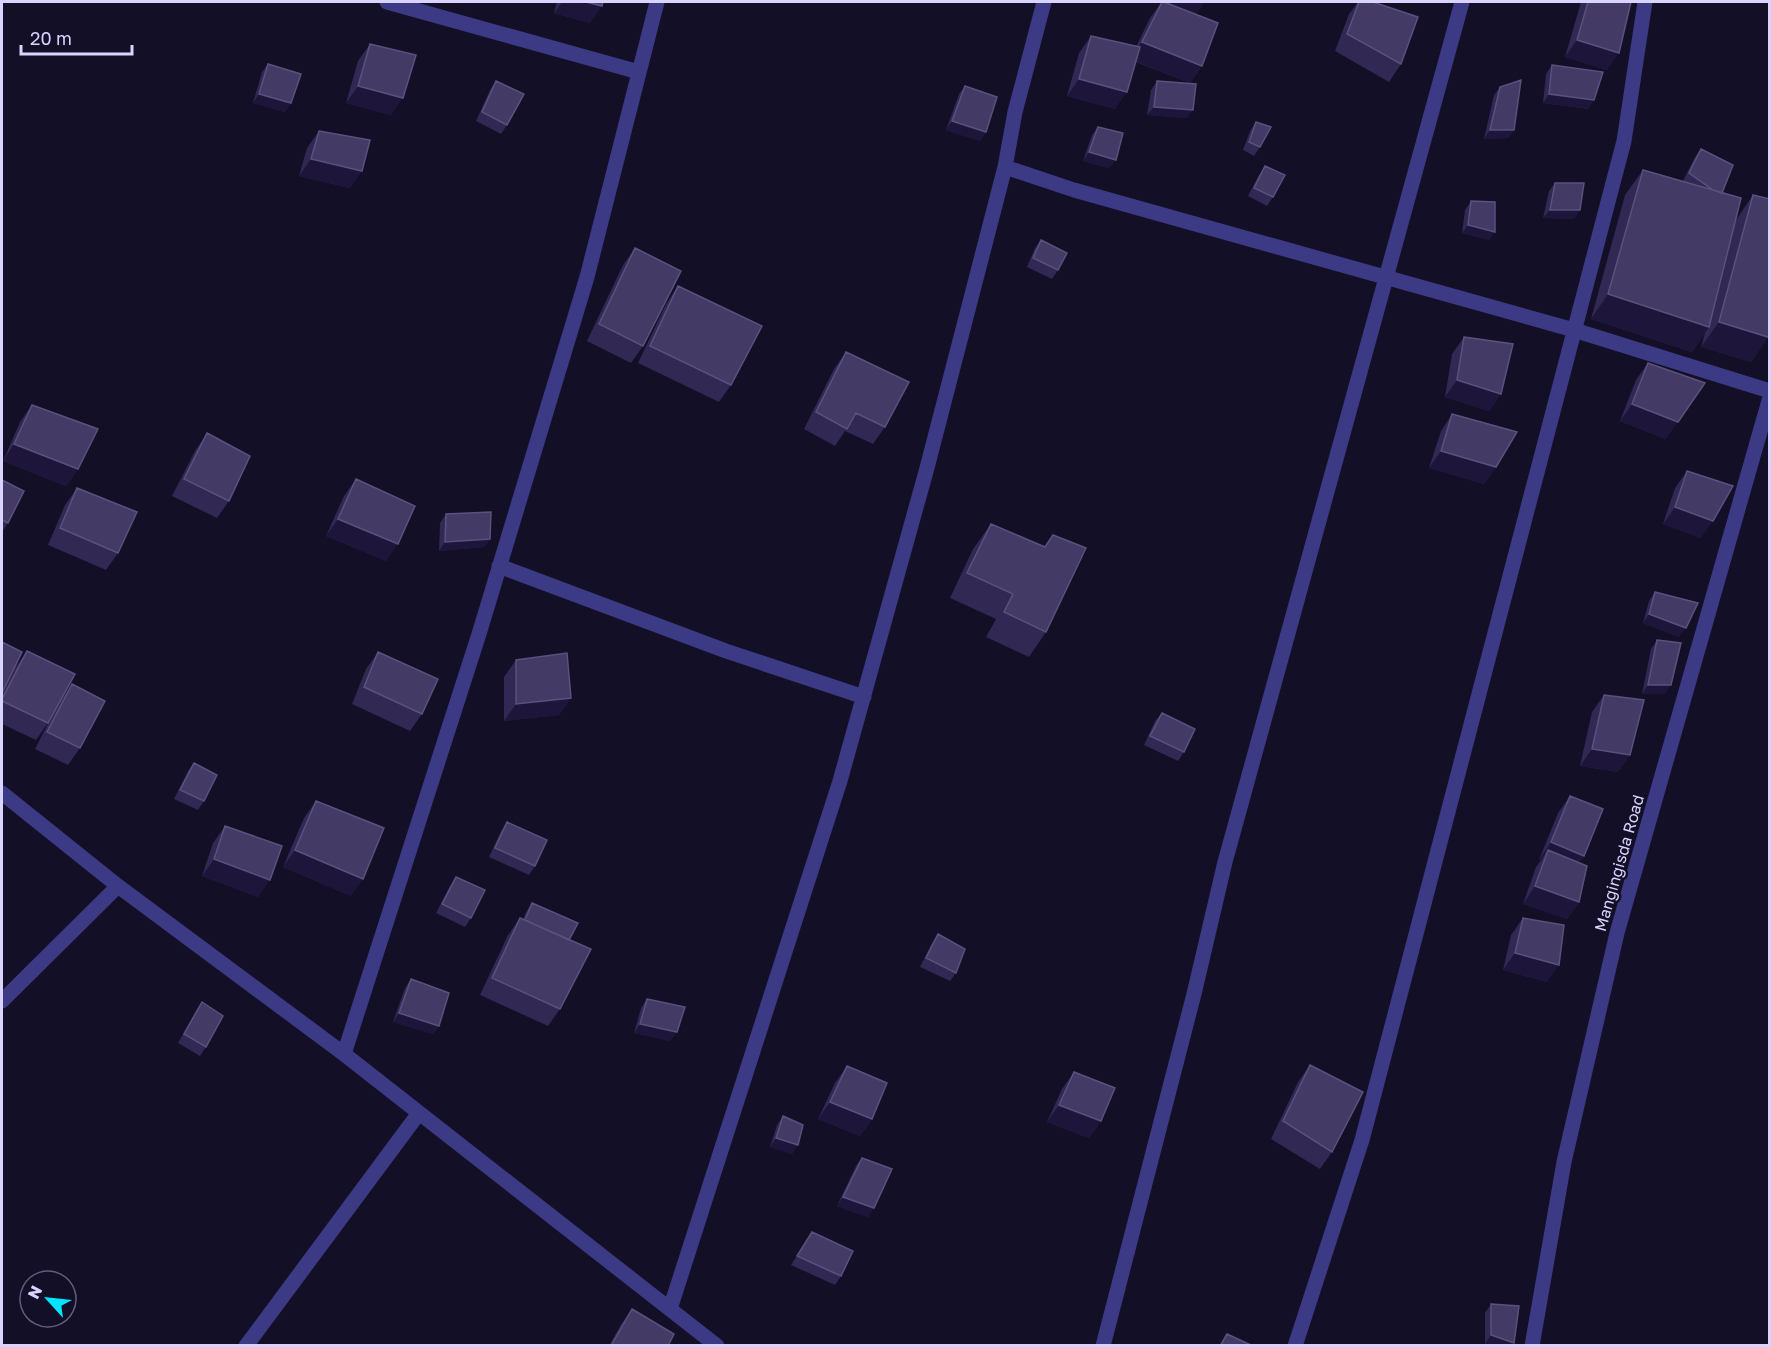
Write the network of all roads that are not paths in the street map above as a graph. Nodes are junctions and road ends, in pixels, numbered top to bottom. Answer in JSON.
{"nodes":[{"id":1,"x":387,"y":2,"type":"edge"},
{"id":2,"x":657,"y":2,"type":"edge"},
{"id":3,"x":1044,"y":2,"type":"edge"},
{"id":4,"x":1462,"y":2,"type":"edge"},
{"id":5,"x":1645,"y":2,"type":"edge"},
{"id":6,"x":639,"y":72,"type":"junction"},
{"id":7,"x":1005,"y":167,"type":"junction"},
{"id":8,"x":1387,"y":276,"type":"junction"},
{"id":9,"x":1574,"y":330,"type":"junction"},
{"id":10,"x":1770,"y":392,"type":"edge"},
{"id":11,"x":1770,"y":397,"type":"edge"},
{"id":12,"x":499,"y":566,"type":"junction"},
{"id":13,"x":864,"y":697,"type":"junction"},
{"id":14,"x":2,"y":793,"type":"edge"},
{"id":15,"x":118,"y":886,"type":"junction"},
{"id":16,"x":2,"y":1001,"type":"edge"},
{"id":17,"x":344,"y":1054,"type":"junction"},
{"id":18,"x":419,"y":1113,"type":"junction"},
{"id":19,"x":670,"y":1309,"type":"junction"},
{"id":20,"x":246,"y":1346,"type":"edge"},
{"id":21,"x":717,"y":1346,"type":"edge"},
{"id":22,"x":1103,"y":1346,"type":"edge"},
{"id":23,"x":1295,"y":1346,"type":"edge"},
{"id":24,"x":1532,"y":1346,"type":"edge"}],
"edges":[{"from":1,"to":6,"type":"street"},
{"from":2,"to":6,"type":"street"},
{"from":3,"to":7,"type":"street"},
{"from":4,"to":8,"type":"street"},
{"from":5,"to":9,"type":"street"},
{"from":6,"to":12,"type":"street"},
{"from":7,"to":8,"type":"street"},
{"from":7,"to":13,"type":"street"},
{"from":8,"to":9,"type":"street"},
{"from":8,"to":22,"type":"street"},
{"from":9,"to":10,"type":"street"},
{"from":9,"to":23,"type":"street"},
{"from":11,"to":24,"type":"street","name":"Mangingisda Road"},
{"from":12,"to":13,"type":"street"},
{"from":12,"to":17,"type":"street"},
{"from":13,"to":19,"type":"street"},
{"from":14,"to":15,"type":"street"},
{"from":15,"to":16,"type":"street"},
{"from":15,"to":17,"type":"street"},
{"from":17,"to":18,"type":"street"},
{"from":18,"to":19,"type":"street"},
{"from":18,"to":20,"type":"street"},
{"from":19,"to":21,"type":"street"}]}
